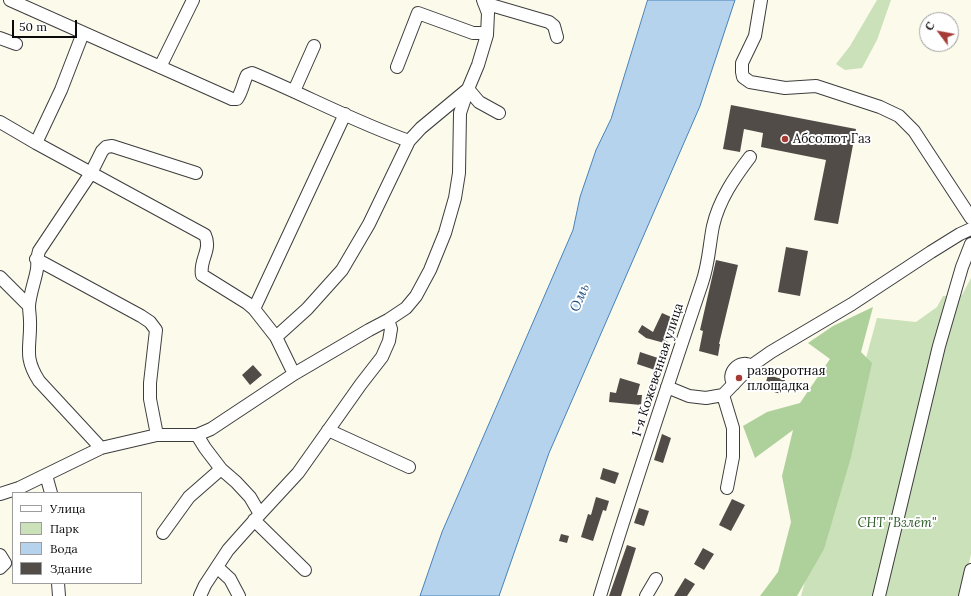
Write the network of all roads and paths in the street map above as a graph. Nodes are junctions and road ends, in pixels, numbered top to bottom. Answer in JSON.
{"nodes":[{"id":1,"x":10,"y":0,"type":"edge"},
{"id":2,"x":193,"y":0,"type":"edge"},
{"id":3,"x":761,"y":0,"type":"edge"},
{"id":4,"x":483,"y":1,"type":"edge"},
{"id":5,"x":83,"y":33,"type":"junction"},
{"id":6,"x":487,"y":33,"type":"junction"},
{"id":7,"x":557,"y":37,"type":"dead end"},
{"id":8,"x":0,"y":38,"type":"edge"},
{"id":9,"x":16,"y":44,"type":"dead end"},
{"id":10,"x":314,"y":46,"type":"dead end"},
{"id":11,"x":397,"y":66,"type":"dead end"},
{"id":12,"x":160,"y":67,"type":"junction"},
{"id":13,"x":468,"y":89,"type":"junction"},
{"id":14,"x":294,"y":91,"type":"junction"},
{"id":15,"x":499,"y":113,"type":"dead end"},
{"id":16,"x":345,"y":114,"type":"junction"},
{"id":17,"x":0,"y":122,"type":"edge"},
{"id":18,"x":409,"y":141,"type":"junction"},
{"id":19,"x":36,"y":144,"type":"junction"},
{"id":20,"x":750,"y":157,"type":"dead end"},
{"id":21,"x":91,"y":173,"type":"junction"},
{"id":22,"x":196,"y":173,"type":"dead end"},
{"id":23,"x":971,"y":218,"type":"edge"},
{"id":24,"x":971,"y":229,"type":"edge"},
{"id":25,"x":971,"y":244,"type":"edge"},
{"id":26,"x":36,"y":259,"type":"junction"},
{"id":27,"x":0,"y":277,"type":"edge"},
{"id":28,"x":29,"y":306,"type":"junction"},
{"id":29,"x":254,"y":309,"type":"junction"},
{"id":30,"x":388,"y":320,"type":"junction"},
{"id":31,"x":276,"y":337,"type":"junction"},
{"id":32,"x":294,"y":374,"type":"junction"},
{"id":33,"x":667,"y":387,"type":"junction"},
{"id":34,"x":723,"y":394,"type":"junction"},
{"id":35,"x":328,"y":430,"type":"junction"},
{"id":36,"x":157,"y":435,"type":"junction"},
{"id":37,"x":197,"y":435,"type":"junction"},
{"id":38,"x":101,"y":448,"type":"junction"},
{"id":39,"x":409,"y":467,"type":"dead end"},
{"id":40,"x":221,"y":468,"type":"junction"},
{"id":41,"x":46,"y":475,"type":"junction"},
{"id":42,"x":727,"y":488,"type":"dead end"},
{"id":43,"x":51,"y":492,"type":"edge"},
{"id":44,"x":0,"y":494,"type":"edge"},
{"id":45,"x":257,"y":517,"type":"junction"},
{"id":46,"x":162,"y":533,"type":"dead end"},
{"id":47,"x":0,"y":555,"type":"edge"},
{"id":48,"x":217,"y":567,"type":"junction"},
{"id":49,"x":0,"y":568,"type":"edge"},
{"id":50,"x":305,"y":570,"type":"dead end"},
{"id":51,"x":971,"y":570,"type":"edge"},
{"id":52,"x":656,"y":578,"type":"dead end"},
{"id":53,"x":58,"y":584,"type":"edge"},
{"id":54,"x":59,"y":596,"type":"edge"},
{"id":55,"x":200,"y":596,"type":"edge"},
{"id":56,"x":239,"y":596,"type":"edge"},
{"id":57,"x":600,"y":596,"type":"edge"},
{"id":58,"x":646,"y":596,"type":"edge"},
{"id":59,"x":879,"y":596,"type":"edge"},
{"id":60,"x":965,"y":596,"type":"edge"}],
"edges":[{"from":1,"to":5,"type":"street"},
{"from":2,"to":12,"type":"street"},
{"from":3,"to":23,"type":"street"},
{"from":4,"to":6,"type":"street"},
{"from":4,"to":7,"type":"street"},
{"from":5,"to":12,"type":"street"},
{"from":5,"to":19,"type":"street"},
{"from":6,"to":11,"type":"street"},
{"from":6,"to":13,"type":"street"},
{"from":8,"to":9,"type":"street"},
{"from":10,"to":14,"type":"street"},
{"from":12,"to":14,"type":"street"},
{"from":13,"to":15,"type":"street"},
{"from":13,"to":18,"type":"street"},
{"from":13,"to":30,"type":"street"},
{"from":14,"to":16,"type":"street"},
{"from":16,"to":18,"type":"street"},
{"from":16,"to":29,"type":"street"},
{"from":17,"to":19,"type":"street"},
{"from":18,"to":31,"type":"street"},
{"from":19,"to":21,"type":"street"},
{"from":20,"to":33,"type":"street","name":"1-я Кожевенная улица"},
{"from":21,"to":22,"type":"street"},
{"from":21,"to":26,"type":"street"},
{"from":21,"to":29,"type":"street"},
{"from":24,"to":34,"type":"street"},
{"from":25,"to":59,"type":"street"},
{"from":26,"to":28,"type":"street"},
{"from":26,"to":36,"type":"street"},
{"from":27,"to":28,"type":"street"},
{"from":28,"to":38,"type":"street"},
{"from":29,"to":31,"type":"street"},
{"from":30,"to":32,"type":"street"},
{"from":30,"to":35,"type":"street"},
{"from":31,"to":32,"type":"street"},
{"from":32,"to":37,"type":"street"},
{"from":33,"to":34,"type":"street"},
{"from":33,"to":57,"type":"street","name":"1-я Кожевенная улица"},
{"from":34,"to":42,"type":"street"},
{"from":35,"to":39,"type":"street"},
{"from":35,"to":45,"type":"street"},
{"from":36,"to":37,"type":"street"},
{"from":36,"to":38,"type":"street"},
{"from":37,"to":40,"type":"street"},
{"from":38,"to":41,"type":"street"},
{"from":40,"to":45,"type":"street"},
{"from":40,"to":46,"type":"street"},
{"from":41,"to":43,"type":"street"},
{"from":41,"to":44,"type":"street"},
{"from":45,"to":48,"type":"street"},
{"from":45,"to":50,"type":"street"},
{"from":47,"to":49,"type":"street"},
{"from":48,"to":55,"type":"street"},
{"from":48,"to":56,"type":"street"},
{"from":51,"to":60,"type":"street"},
{"from":52,"to":58,"type":"street"},
{"from":53,"to":54,"type":"street"}]}
